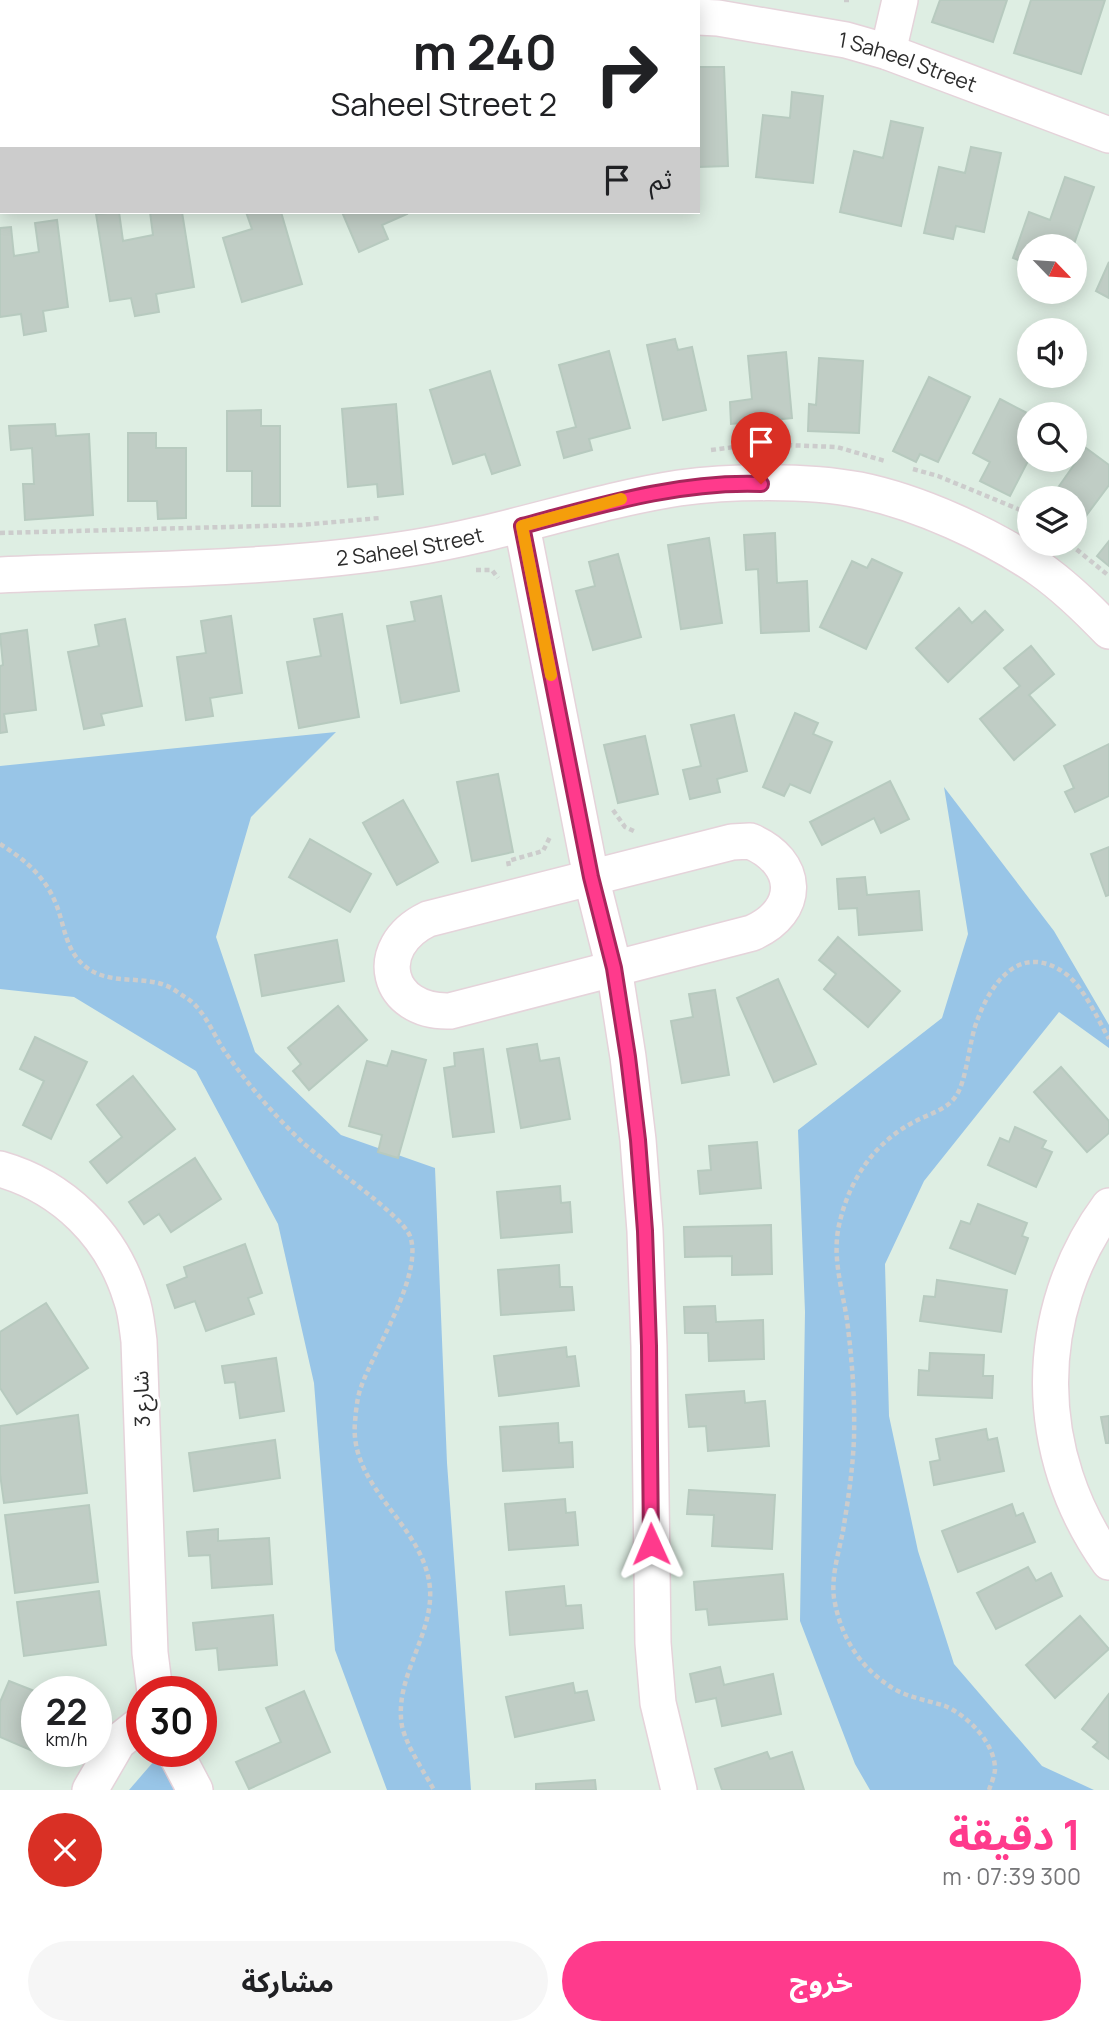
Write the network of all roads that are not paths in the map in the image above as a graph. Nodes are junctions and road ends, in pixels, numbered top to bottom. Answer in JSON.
{"nodes":[{"id":1,"x":900,"y":0,"type":"edge"},
{"id":2,"x":700,"y":17,"type":"edge"},
{"id":3,"x":888,"y":52,"type":"junction"},
{"id":4,"x":1109,"y":135,"type":"edge"},
{"id":5,"x":522,"y":526,"type":"junction"},
{"id":6,"x":0,"y":575,"type":"edge"},
{"id":7,"x":1109,"y":631,"type":"edge"},
{"id":8,"x":591,"y":877,"type":"junction"},
{"id":9,"x":614,"y":968,"type":"junction"},
{"id":10,"x":0,"y":1169,"type":"edge"},
{"id":11,"x":1109,"y":1206,"type":"edge"},
{"id":12,"x":1109,"y":1562,"type":"edge"},
{"id":13,"x":153,"y":1676,"type":"edge"},
{"id":14,"x":126,"y":1736,"type":"edge"},
{"id":15,"x":184,"y":1767,"type":"edge"},
{"id":16,"x":90,"y":1790,"type":"edge"},
{"id":17,"x":195,"y":1790,"type":"edge"},
{"id":18,"x":679,"y":1790,"type":"edge"}],
"edges":[{"from":1,"to":3,"type":"street"},
{"from":2,"to":3,"type":"street","name":"1 Saheel Street"},
{"from":3,"to":4,"type":"street","name":"1 Saheel Street"},
{"from":5,"to":6,"type":"street","name":"2 Saheel Street"},
{"from":5,"to":7,"type":"street","name":"2 Saheel Street"},
{"from":5,"to":8,"type":"street"},
{"from":8,"to":9,"type":"street"},
{"from":8,"to":9,"type":"street"},
{"from":8,"to":9,"type":"street"},
{"from":9,"to":18,"type":"street"},
{"from":10,"to":13,"type":"street","name":"3 شارع"},
{"from":11,"to":12,"type":"street"},
{"from":14,"to":16,"type":"street"},
{"from":15,"to":17,"type":"street"}]}
